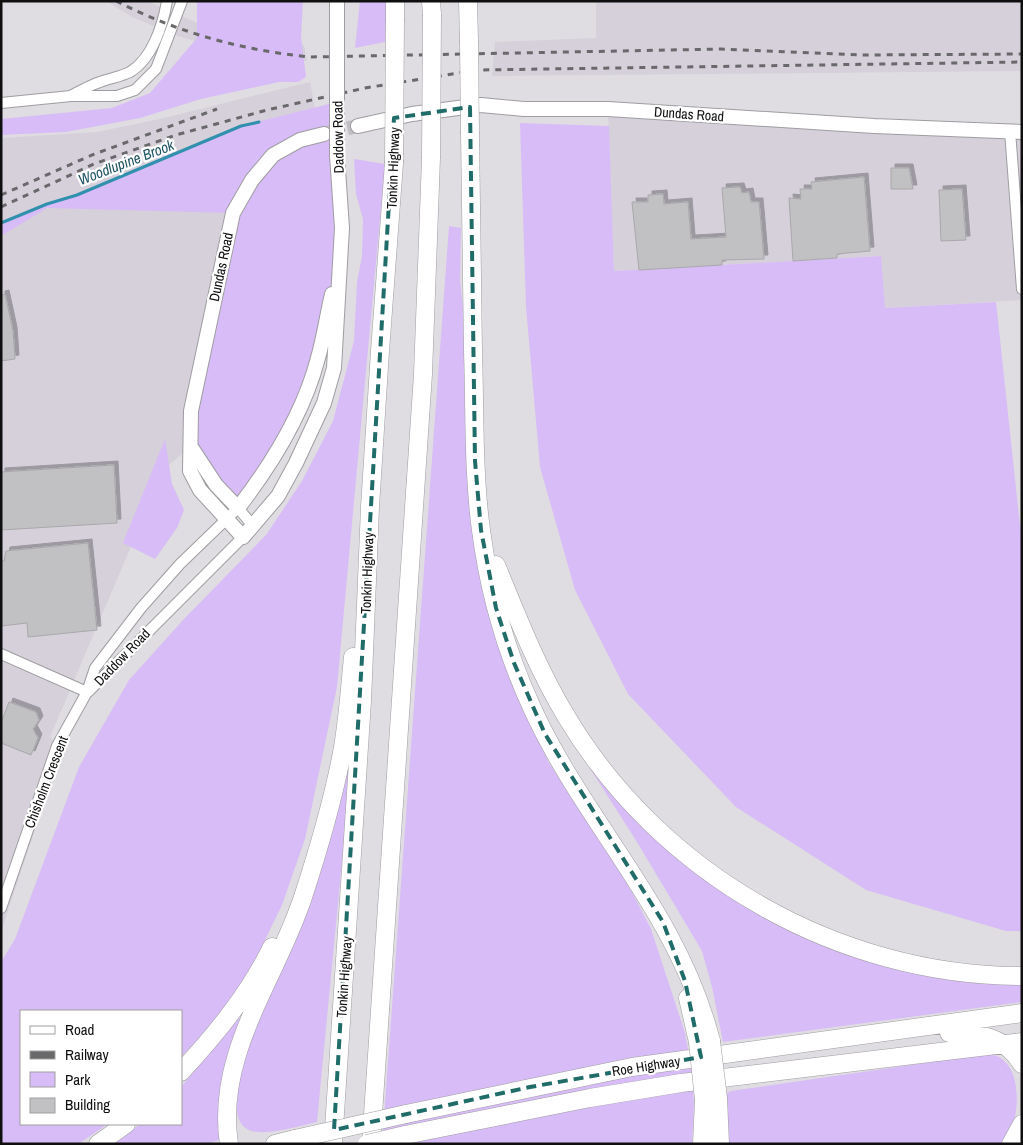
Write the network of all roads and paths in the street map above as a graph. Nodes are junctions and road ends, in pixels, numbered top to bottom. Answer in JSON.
{"nodes":[{"id":1,"x":167,"y":1,"type":"edge"},
{"id":2,"x":182,"y":1,"type":"edge"},
{"id":3,"x":337,"y":1,"type":"edge"},
{"id":4,"x":395,"y":1,"type":"edge"},
{"id":5,"x":468,"y":1,"type":"edge"},
{"id":6,"x":432,"y":8,"type":"edge"},
{"id":7,"x":71,"y":96,"type":"junction"},
{"id":8,"x":1,"y":103,"type":"edge"},
{"id":9,"x":358,"y":126,"type":"tunnel mouth"},
{"id":10,"x":1016,"y":132,"type":"edge"},
{"id":11,"x":324,"y":134,"type":"tunnel mouth"},
{"id":12,"x":341,"y":273,"type":"junction"},
{"id":13,"x":1022,"y":289,"type":"edge"},
{"id":14,"x":191,"y":446,"type":"junction"},
{"id":15,"x":370,"y":507,"type":"junction"},
{"id":16,"x":238,"y":508,"type":"junction"},
{"id":17,"x":226,"y":519,"type":"junction"},
{"id":18,"x":254,"y":527,"type":"junction"},
{"id":19,"x":481,"y":530,"type":"junction"},
{"id":20,"x":243,"y":537,"type":"junction"},
{"id":21,"x":1,"y":654,"type":"edge"},
{"id":22,"x":87,"y":692,"type":"junction"},
{"id":23,"x":320,"y":842,"type":"junction"},
{"id":24,"x":1,"y":908,"type":"edge"},
{"id":25,"x":1022,"y":976,"type":"edge"},
{"id":26,"x":1022,"y":1013,"type":"edge"},
{"id":27,"x":890,"y":1032,"type":"junction"},
{"id":28,"x":1013,"y":1043,"type":"edge"},
{"id":29,"x":1022,"y":1064,"type":"edge"},
{"id":30,"x":182,"y":1071,"type":"edge"},
{"id":31,"x":711,"y":1099,"type":"junction"},
{"id":32,"x":1022,"y":1124,"type":"edge"},
{"id":33,"x":125,"y":1125,"type":"edge"},
{"id":34,"x":98,"y":1144,"type":"edge"},
{"id":35,"x":229,"y":1144,"type":"edge"},
{"id":36,"x":275,"y":1144,"type":"edge"},
{"id":37,"x":333,"y":1144,"type":"edge"},
{"id":38,"x":369,"y":1144,"type":"edge"},
{"id":39,"x":702,"y":1144,"type":"edge"},
{"id":40,"x":720,"y":1144,"type":"edge"},
{"id":41,"x":1011,"y":1144,"type":"edge"}],
"edges":[{"from":1,"to":7,"type":"street"},
{"from":2,"to":7,"type":"street"},
{"from":3,"to":12,"type":"main road","name":"Daddow Road","bridge":true},
{"from":4,"to":15,"type":"highway","name":"Tonkin Highway","bridge":true},
{"from":5,"to":19,"type":"highway","bridge":true},
{"from":6,"to":38,"type":"highway","bridge":true},
{"from":7,"to":8,"type":"street"},
{"from":9,"to":10,"type":"main road","name":"Dundas Road"},
{"from":10,"to":13,"type":"street"},
{"from":11,"to":14,"type":"main road","name":"Dundas Road"},
{"from":12,"to":16,"type":"main road","name":"Daddow Road"},
{"from":12,"to":18,"type":"main road","name":"Daddow Road"},
{"from":14,"to":16,"type":"main road"},
{"from":14,"to":17,"type":"main road","name":"Dundas Road"},
{"from":15,"to":23,"type":"highway"},
{"from":15,"to":37,"type":"highway","name":"Tonkin Highway"},
{"from":16,"to":17,"type":"street","name":"Daddow Road"},
{"from":16,"to":18,"type":"street"},
{"from":17,"to":20,"type":"main road","name":"Dundas Road"},
{"from":17,"to":22,"type":"street","name":"Daddow Road"},
{"from":18,"to":20,"type":"main road","name":"Daddow Road"},
{"from":19,"to":25,"type":"highway"},
{"from":19,"to":31,"type":"highway","bridge":true},
{"from":20,"to":22,"type":"street","name":"Daddow Road"},
{"from":21,"to":22,"type":"street"},
{"from":22,"to":24,"type":"street","name":"Chisholm Crescent"},
{"from":23,"to":30,"type":"highway"},
{"from":23,"to":35,"type":"highway"},
{"from":26,"to":27,"type":"highway","name":"Roe Highway"},
{"from":27,"to":28,"type":"highway"},
{"from":27,"to":36,"type":"highway","name":"Roe Highway","bridge":true},
{"from":28,"to":29,"type":"highway"},
{"from":28,"to":38,"type":"highway","name":"Roe Highway","bridge":true},
{"from":31,"to":39,"type":"highway"},
{"from":31,"to":40,"type":"highway"},
{"from":32,"to":41,"type":"highway"},
{"from":33,"to":34,"type":"highway"}]}
